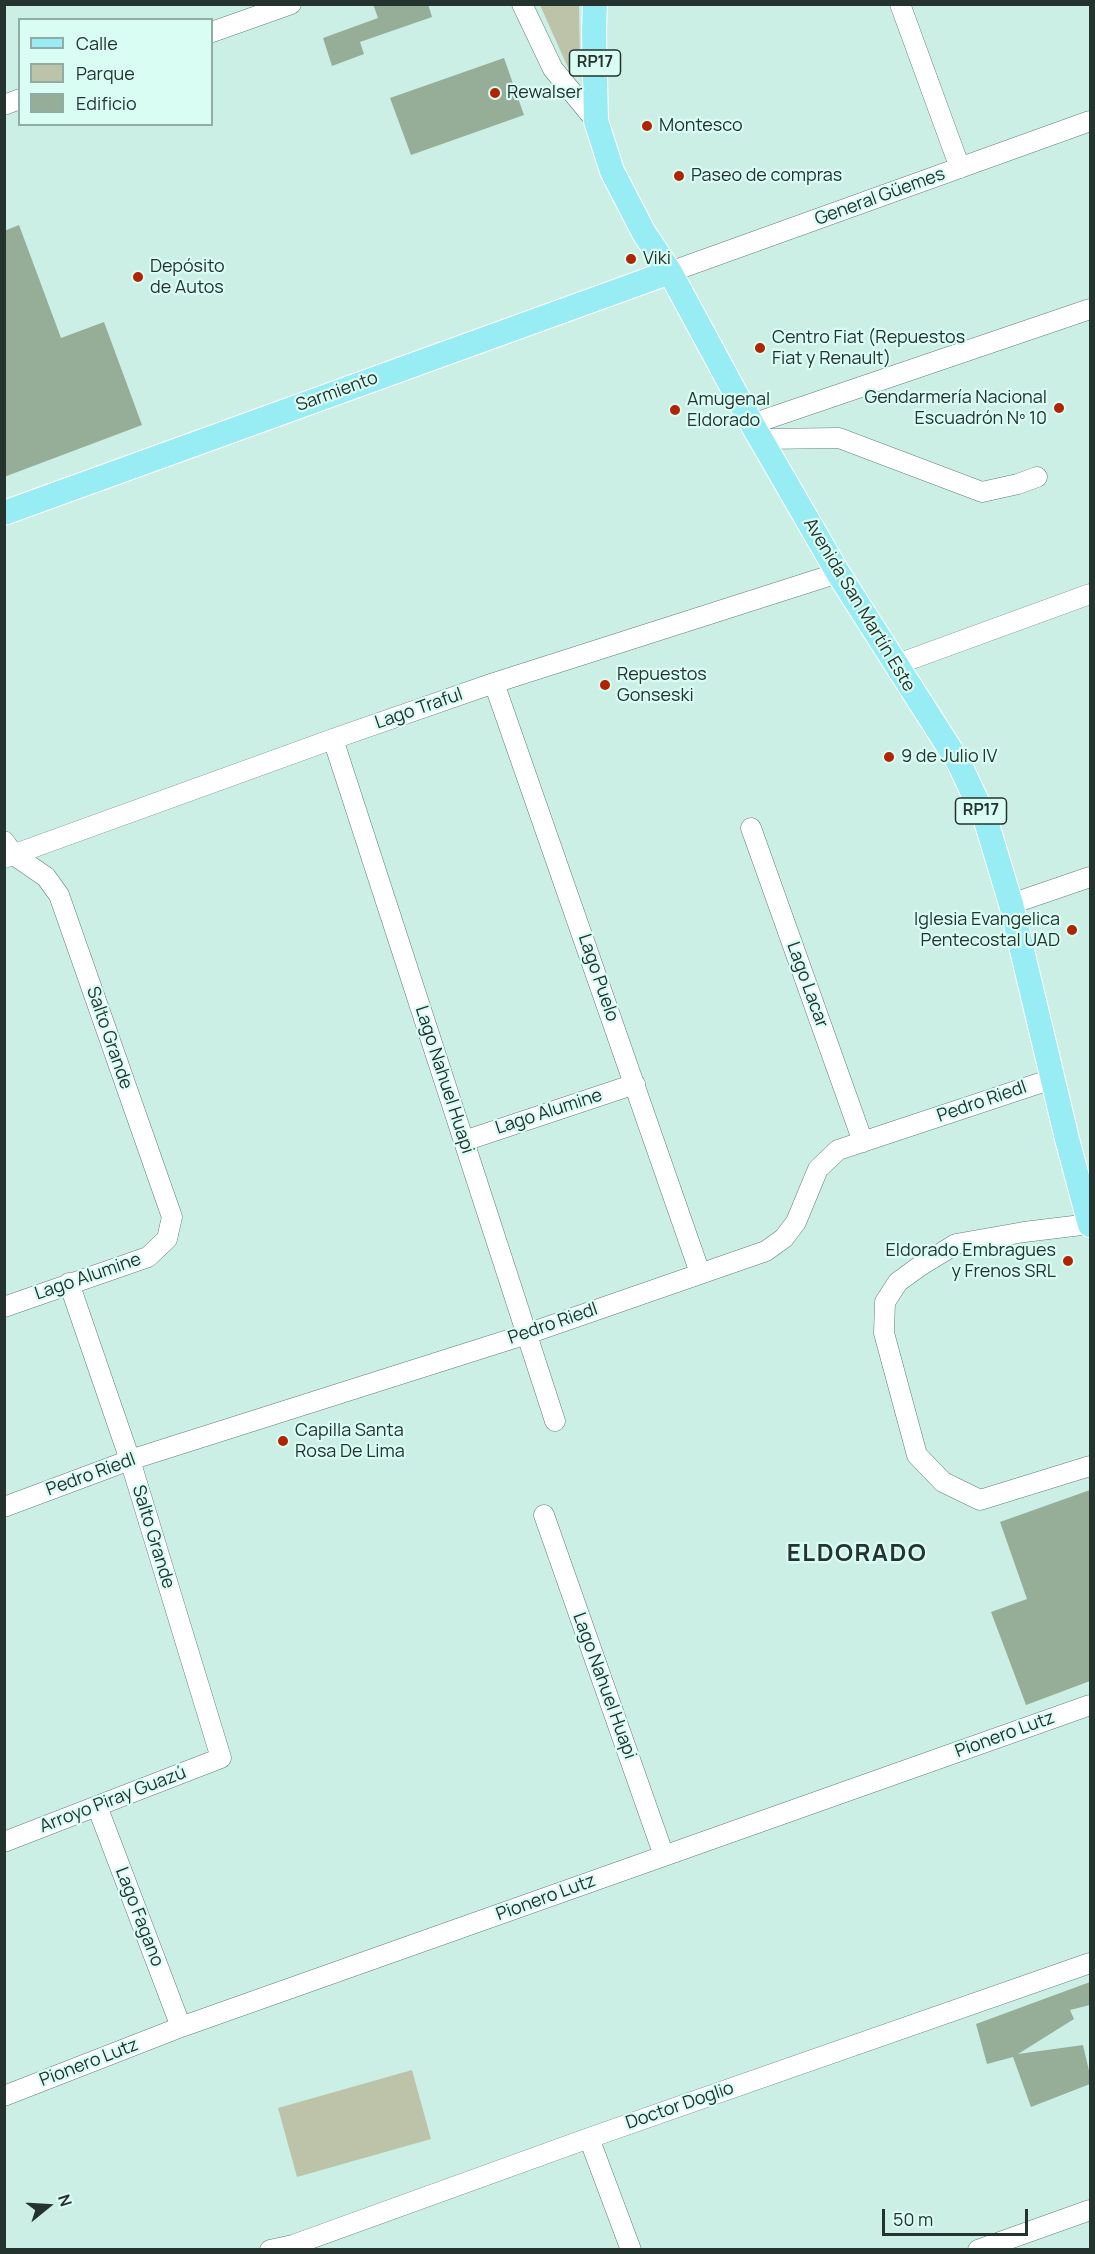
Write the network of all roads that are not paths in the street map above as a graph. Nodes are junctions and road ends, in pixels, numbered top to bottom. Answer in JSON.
{"nodes":[{"id":1,"x":291,"y":4,"type":"edge"},
{"id":2,"x":522,"y":4,"type":"edge"},
{"id":3,"x":595,"y":4,"type":"edge"},
{"id":4,"x":900,"y":4,"type":"edge"},
{"id":5,"x":213,"y":32,"type":"edge"},
{"id":6,"x":596,"y":121,"type":"junction"},
{"id":7,"x":1090,"y":122,"type":"edge"},
{"id":8,"x":960,"y":168,"type":"junction"},
{"id":9,"x":670,"y":272,"type":"junction"},
{"id":10,"x":1090,"y":309,"type":"edge"},
{"id":11,"x":757,"y":431,"type":"junction"},
{"id":12,"x":1037,"y":477,"type":"dead end"},
{"id":13,"x":4,"y":513,"type":"edge"},
{"id":14,"x":838,"y":573,"type":"junction"},
{"id":15,"x":1090,"y":594,"type":"edge"},
{"id":16,"x":896,"y":665,"type":"junction"},
{"id":17,"x":494,"y":683,"type":"junction"},
{"id":18,"x":333,"y":739,"type":"junction"},
{"id":19,"x":751,"y":828,"type":"dead end"},
{"id":20,"x":8,"y":852,"type":"edge"},
{"id":21,"x":1090,"y":877,"type":"edge"},
{"id":22,"x":1011,"y":904,"type":"junction"},
{"id":23,"x":1052,"y":1078,"type":"junction"},
{"id":24,"x":634,"y":1084,"type":"junction"},
{"id":25,"x":464,"y":1141,"type":"junction"},
{"id":26,"x":863,"y":1142,"type":"junction"},
{"id":27,"x":1090,"y":1225,"type":"edge"},
{"id":28,"x":167,"y":1239,"type":"joint"},
{"id":29,"x":700,"y":1274,"type":"junction"},
{"id":30,"x":69,"y":1283,"type":"junction"},
{"id":31,"x":4,"y":1307,"type":"edge"},
{"id":32,"x":527,"y":1334,"type":"junction"},
{"id":33,"x":555,"y":1421,"type":"dead end"},
{"id":34,"x":130,"y":1460,"type":"junction"},
{"id":35,"x":1090,"y":1466,"type":"edge"},
{"id":36,"x":4,"y":1507,"type":"edge"},
{"id":37,"x":544,"y":1515,"type":"dead end"},
{"id":38,"x":1090,"y":1705,"type":"edge"},
{"id":39,"x":221,"y":1758,"type":"joint"},
{"id":40,"x":97,"y":1806,"type":"junction"},
{"id":41,"x":4,"y":1842,"type":"edge"},
{"id":42,"x":664,"y":1856,"type":"junction"},
{"id":43,"x":1090,"y":1963,"type":"edge"},
{"id":44,"x":181,"y":2027,"type":"junction"},
{"id":45,"x":4,"y":2096,"type":"edge"},
{"id":46,"x":589,"y":2138,"type":"junction"},
{"id":47,"x":1090,"y":2210,"type":"edge"},
{"id":48,"x":293,"y":2247,"type":"edge"},
{"id":49,"x":270,"y":2250,"type":"edge"},
{"id":50,"x":631,"y":2250,"type":"edge"},
{"id":51,"x":978,"y":2250,"type":"edge"}],
"edges":[{"from":1,"to":5,"type":"street"},
{"from":2,"to":6,"type":"street"},
{"from":3,"to":6,"type":"main road","name":"Avenida San Martín Este","number":"RP17"},
{"from":4,"to":8,"type":"street"},
{"from":6,"to":9,"type":"main road","name":"Avenida San Martín Este","number":"RP17"},
{"from":7,"to":8,"type":"street","name":"General Güemes"},
{"from":8,"to":9,"type":"street","name":"General Güemes"},
{"from":9,"to":11,"type":"main road","name":"Avenida San Martín Este","number":"RP17"},
{"from":9,"to":13,"type":"main road","name":"Sarmiento"},
{"from":10,"to":11,"type":"street"},
{"from":11,"to":12,"type":"street"},
{"from":11,"to":14,"type":"main road","name":"Avenida San Martín Este","number":"RP17"},
{"from":14,"to":16,"type":"main road","name":"Avenida San Martín Este","number":"RP17"},
{"from":14,"to":17,"type":"street","name":"Lago Traful"},
{"from":15,"to":16,"type":"street"},
{"from":16,"to":22,"type":"main road","name":"Avenida San Martín Este","number":"RP17"},
{"from":17,"to":18,"type":"street","name":"Lago Traful"},
{"from":17,"to":24,"type":"street","name":"Lago Puelo"},
{"from":18,"to":20,"type":"street","name":"Lago Traful"},
{"from":18,"to":25,"type":"street","name":"Lago Nahuel Huapi"},
{"from":19,"to":26,"type":"street","name":"Lago Lacar"},
{"from":20,"to":28,"type":"street","name":"Salto Grande"},
{"from":21,"to":22,"type":"street"},
{"from":22,"to":23,"type":"main road","name":"Avenida San Martín Este","number":"RP17"},
{"from":23,"to":26,"type":"street","name":"Pedro Riedl"},
{"from":23,"to":27,"type":"main road","name":"Avenida San Martín Este","number":"RP17"},
{"from":24,"to":25,"type":"street","name":"Lago Alumine"},
{"from":24,"to":29,"type":"street","name":"Lago Puelo"},
{"from":25,"to":32,"type":"street","name":"Lago Nahuel Huapi"},
{"from":26,"to":29,"type":"street","name":"Pedro Riedl"},
{"from":27,"to":35,"type":"street"},
{"from":28,"to":30,"type":"street","name":"Lago Alumine"},
{"from":29,"to":32,"type":"street","name":"Pedro Riedl"},
{"from":30,"to":31,"type":"street","name":"Lago Alumine"},
{"from":30,"to":34,"type":"street","name":"Salto Grande"},
{"from":32,"to":33,"type":"street","name":"Lago Nahuel Huapi"},
{"from":32,"to":34,"type":"street","name":"Pedro Riedl"},
{"from":34,"to":36,"type":"street","name":"Pedro Riedl"},
{"from":34,"to":39,"type":"street","name":"Salto Grande"},
{"from":37,"to":42,"type":"street","name":"Lago Nahuel Huapi"},
{"from":38,"to":42,"type":"street","name":"Pionero Lutz"},
{"from":39,"to":40,"type":"street","name":"Arroyo Piray Guazú"},
{"from":40,"to":41,"type":"street","name":"Arroyo Piray Guazú"},
{"from":40,"to":44,"type":"street","name":"Lago Fagano"},
{"from":42,"to":44,"type":"street","name":"Pionero Lutz"},
{"from":43,"to":46,"type":"street","name":"Doctor Doglio"},
{"from":44,"to":45,"type":"street","name":"Pionero Lutz"},
{"from":46,"to":48,"type":"street","name":"Doctor Doglio"},
{"from":46,"to":50,"type":"street"},
{"from":47,"to":51,"type":"street"},
{"from":48,"to":49,"type":"street","name":"Doctor Doglio"}]}
